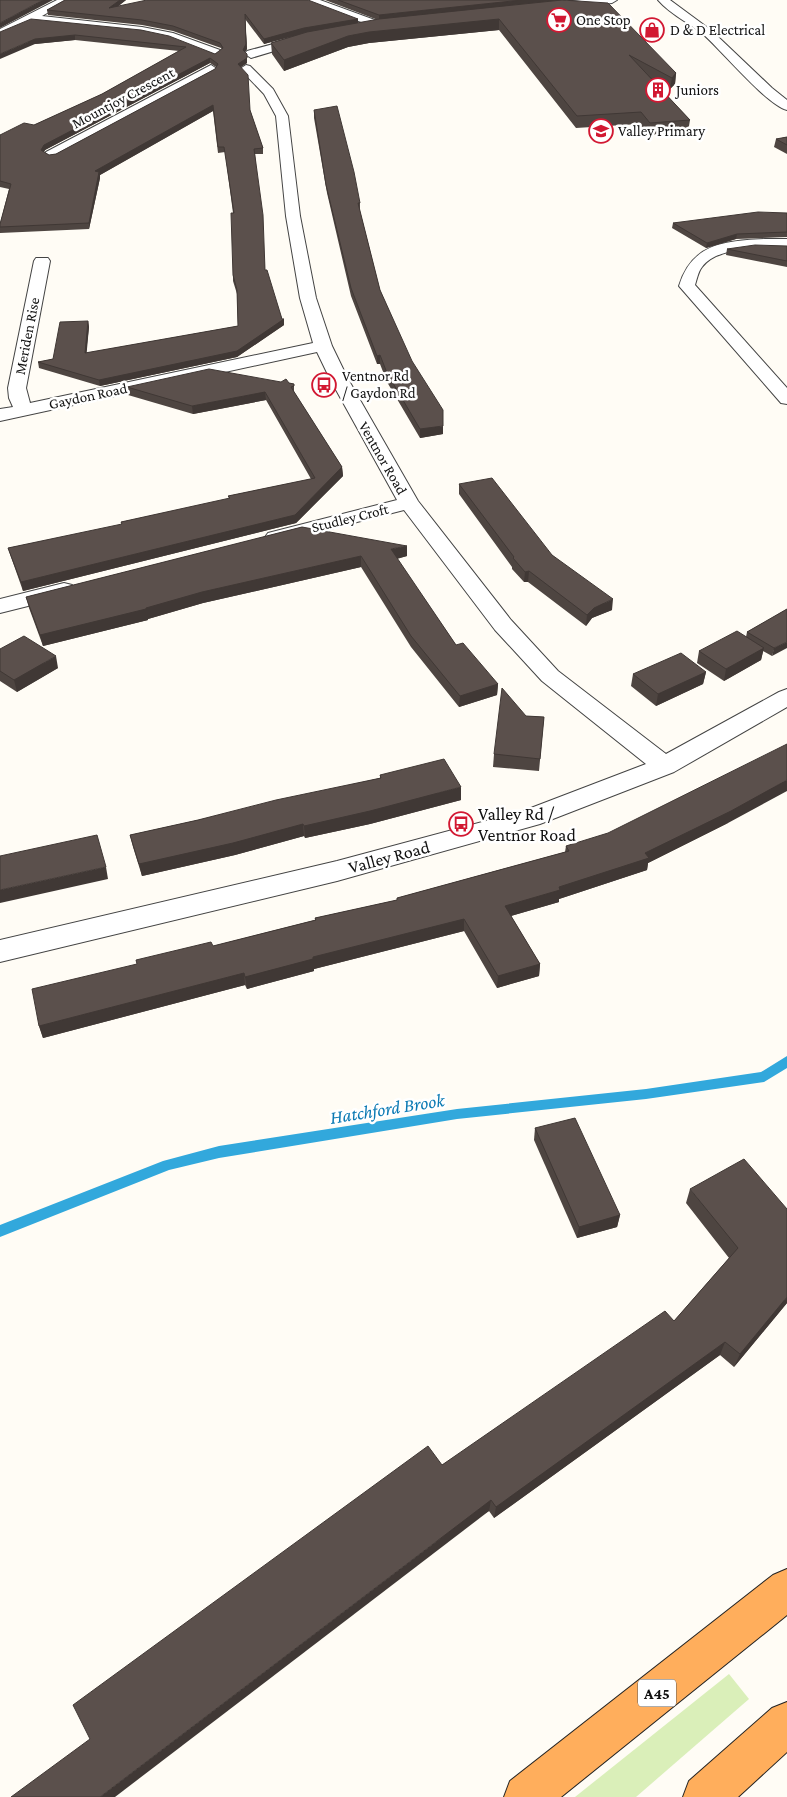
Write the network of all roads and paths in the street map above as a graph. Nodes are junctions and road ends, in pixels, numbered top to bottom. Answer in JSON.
{"nodes":[{"id":1,"x":65,"y":0,"type":"edge"},
{"id":2,"x":310,"y":0,"type":"edge"},
{"id":3,"x":612,"y":0,"type":"edge"},
{"id":4,"x":663,"y":0,"type":"edge"},
{"id":5,"x":543,"y":8,"type":"edge"},
{"id":6,"x":29,"y":18,"type":"junction"},
{"id":7,"x":361,"y":28,"type":"edge"},
{"id":8,"x":0,"y":33,"type":"edge"},
{"id":9,"x":314,"y":37,"type":"edge"},
{"id":10,"x":240,"y":52,"type":"junction"},
{"id":11,"x":216,"y":53,"type":"junction"},
{"id":12,"x":787,"y":106,"type":"edge"},
{"id":13,"x":51,"y":155,"type":"edge"},
{"id":14,"x":787,"y":244,"type":"edge"},
{"id":15,"x":42,"y":261,"type":"dead end"},
{"id":16,"x":323,"y":346,"type":"junction"},
{"id":17,"x":787,"y":399,"type":"edge"},
{"id":18,"x":24,"y":410,"type":"junction"},
{"id":19,"x":0,"y":415,"type":"edge"},
{"id":20,"x":409,"y":504,"type":"junction"},
{"id":21,"x":257,"y":542,"type":"edge"},
{"id":22,"x":86,"y":585,"type":"edge"},
{"id":23,"x":0,"y":606,"type":"edge"},
{"id":24,"x":787,"y":697,"type":"edge"},
{"id":25,"x":665,"y":766,"type":"junction"},
{"id":26,"x":0,"y":951,"type":"edge"},
{"id":27,"x":787,"y":1589,"type":"edge"},
{"id":28,"x":787,"y":1723,"type":"edge"},
{"id":29,"x":526,"y":1797,"type":"edge"},
{"id":30,"x":705,"y":1797,"type":"edge"}],
"edges":[{"from":1,"to":6,"type":"street"},
{"from":2,"to":7,"type":"street"},
{"from":3,"to":5,"type":"street"},
{"from":4,"to":12,"type":"street"},
{"from":6,"to":8,"type":"street"},
{"from":6,"to":11,"type":"street"},
{"from":9,"to":10,"type":"street"},
{"from":10,"to":11,"type":"street"},
{"from":10,"to":16,"type":"street","name":"Ventnor Road"},
{"from":11,"to":13,"type":"street","name":"Mountjoy Crescent"},
{"from":14,"to":17,"type":"street"},
{"from":15,"to":18,"type":"street","name":"Meriden Rise"},
{"from":16,"to":18,"type":"street","name":"Gaydon Road"},
{"from":16,"to":20,"type":"street","name":"Ventnor Road"},
{"from":18,"to":19,"type":"street","name":"Gaydon Road"},
{"from":20,"to":21,"type":"street","name":"Studley Croft"},
{"from":20,"to":25,"type":"street","name":"Ventnor Road"},
{"from":22,"to":23,"type":"street"},
{"from":24,"to":25,"type":"street","name":"Valley Road"},
{"from":25,"to":26,"type":"street","name":"Valley Road"},
{"from":27,"to":29,"type":"highway","number":"A45"},
{"from":28,"to":30,"type":"highway"}]}
